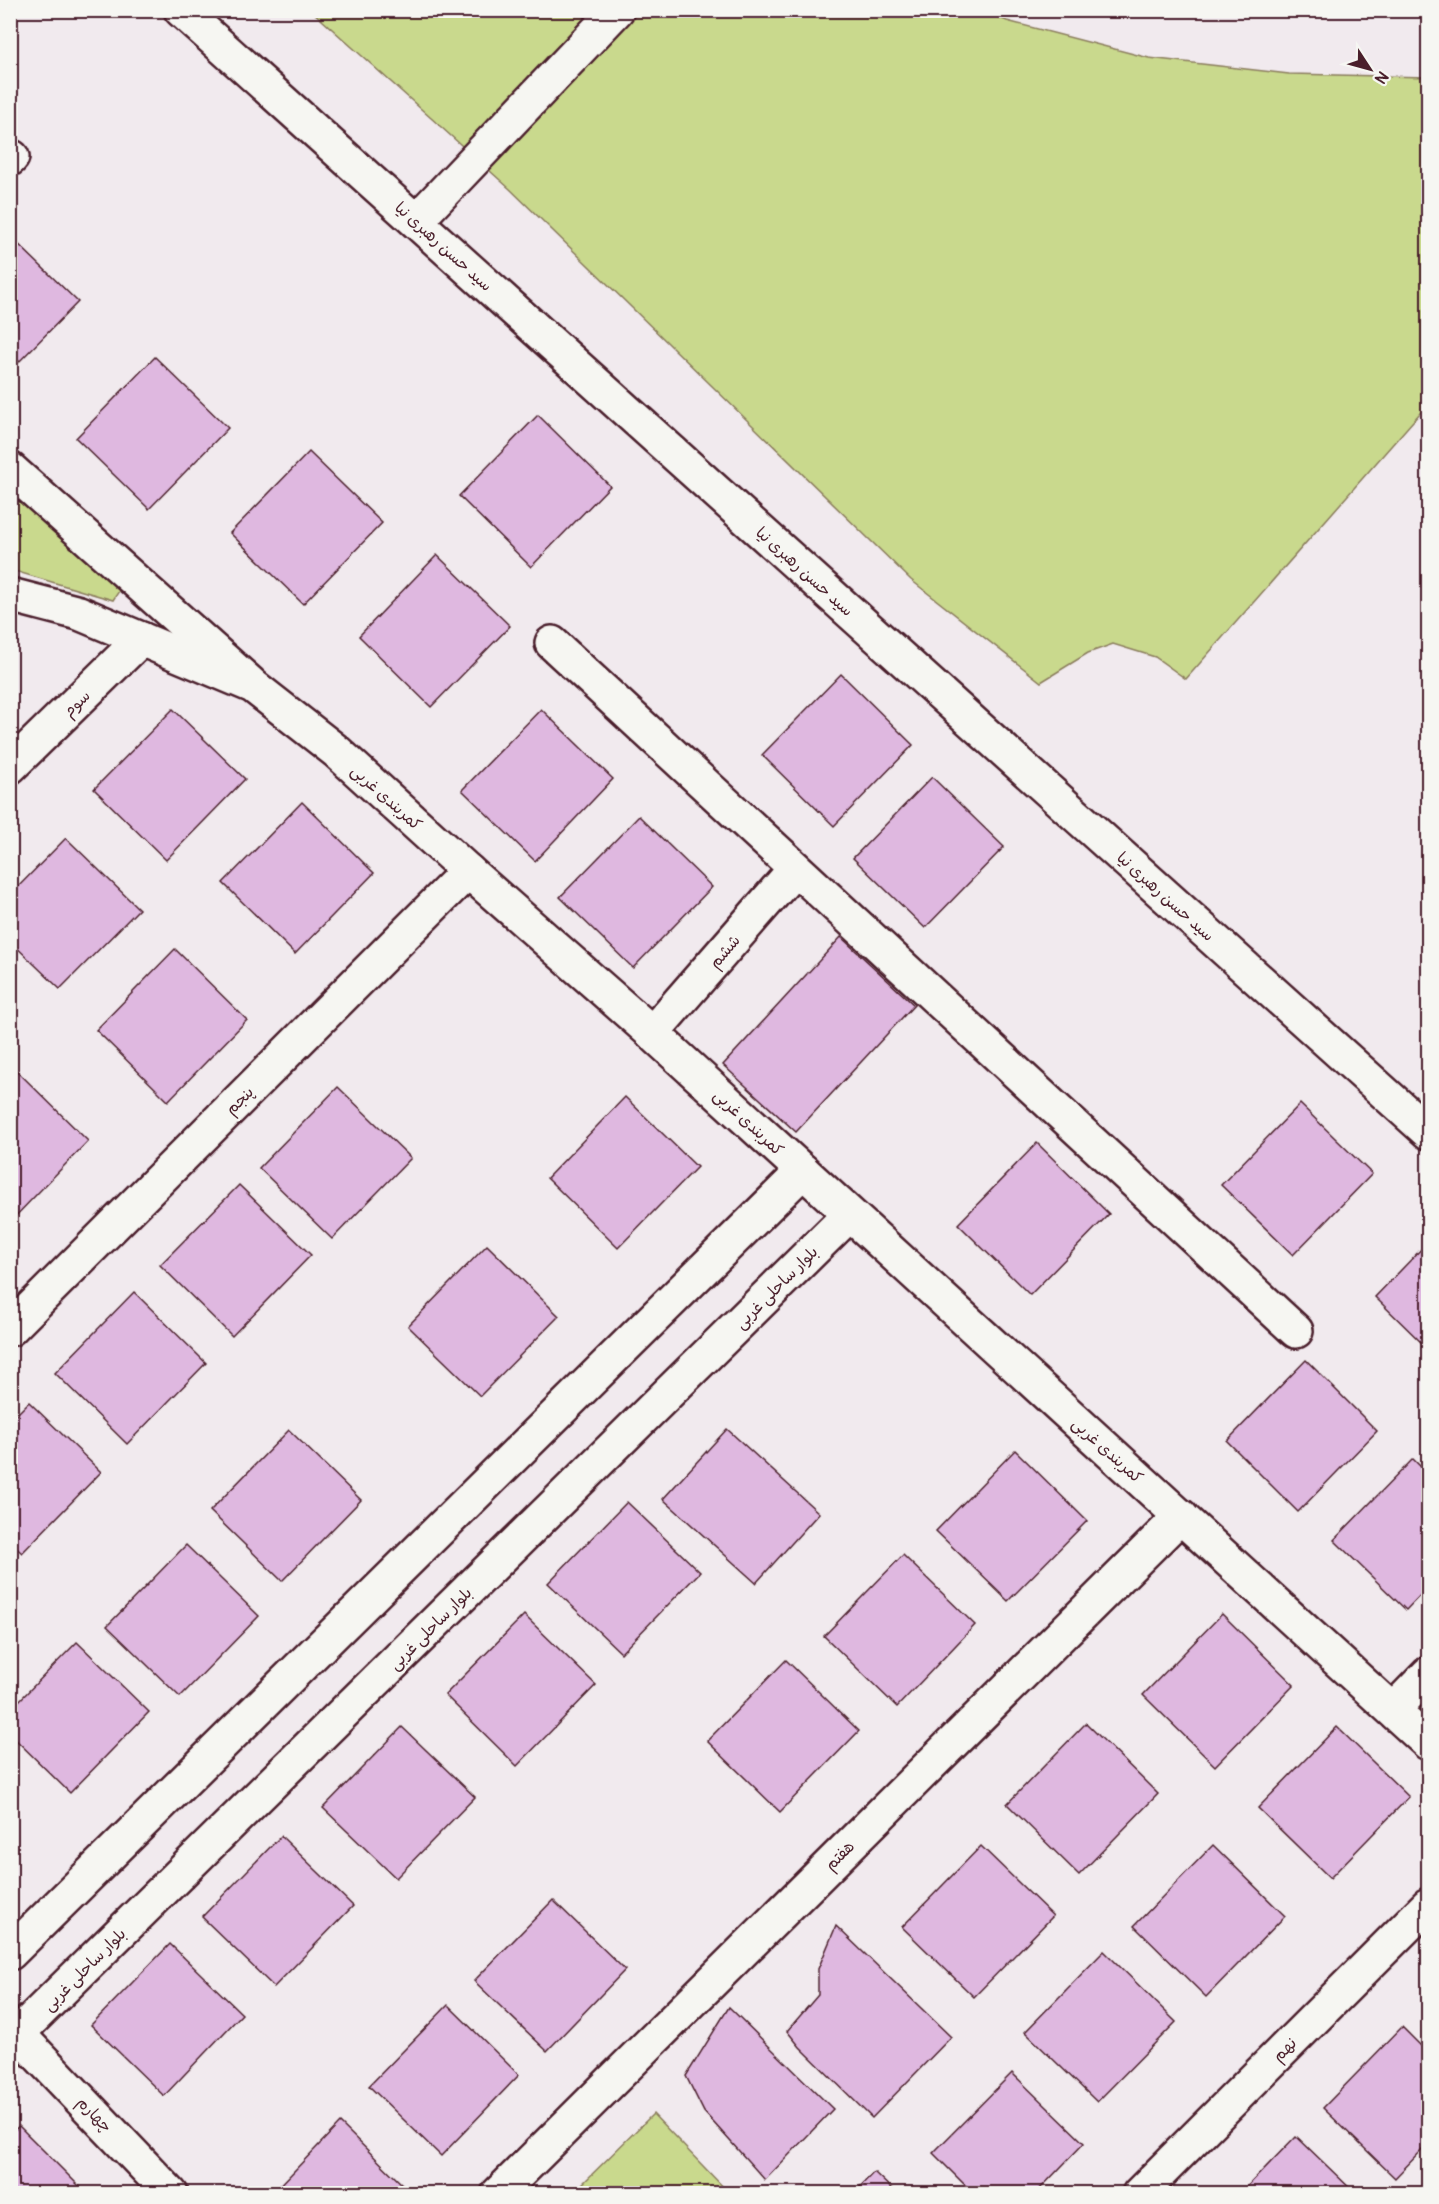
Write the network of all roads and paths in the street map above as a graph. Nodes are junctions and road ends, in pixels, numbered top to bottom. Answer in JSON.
{"nodes":[{"id":1,"x":181,"y":10,"type":"edge"},
{"id":2,"x":617,"y":10,"type":"edge"},
{"id":3,"x":416,"y":221,"type":"junction"},
{"id":4,"x":10,"y":470,"type":"edge"},
{"id":5,"x":10,"y":594,"type":"edge"},
{"id":6,"x":141,"y":639,"type":"junction"},
{"id":7,"x":552,"y":643,"type":"dead end"},
{"id":8,"x":253,"y":686,"type":"junction"},
{"id":9,"x":10,"y":767,"type":"edge"},
{"id":10,"x":795,"y":869,"type":"junction"},
{"id":11,"x":468,"y":871,"type":"junction"},
{"id":12,"x":652,"y":1033,"type":"junction"},
{"id":13,"x":1428,"y":1132,"type":"edge"},
{"id":14,"x":803,"y":1171,"type":"junction"},
{"id":15,"x":849,"y":1215,"type":"junction"},
{"id":16,"x":10,"y":1329,"type":"edge"},
{"id":17,"x":1296,"y":1331,"type":"dead end"},
{"id":18,"x":1181,"y":1516,"type":"junction"},
{"id":19,"x":1428,"y":1674,"type":"edge"},
{"id":20,"x":1393,"y":1710,"type":"junction"},
{"id":21,"x":1428,"y":1743,"type":"edge"},
{"id":22,"x":1428,"y":1905,"type":"edge"},
{"id":23,"x":10,"y":1953,"type":"edge"},
{"id":24,"x":14,"y":2038,"type":"edge"},
{"id":25,"x":171,"y":2193,"type":"edge"},
{"id":26,"x":498,"y":2193,"type":"edge"},
{"id":27,"x":1139,"y":2193,"type":"edge"}],
"edges":[{"from":1,"to":3,"type":"street","name":"سید حسن رهبری نیا"},
{"from":2,"to":3,"type":"street"},
{"from":3,"to":13,"type":"street","name":"سید حسن رهبری نیا"},
{"from":4,"to":8,"type":"street"},
{"from":5,"to":6,"type":"street","name":"کمربندی غربی"},
{"from":6,"to":8,"type":"street","name":"کمربندی غربی"},
{"from":6,"to":9,"type":"street","name":"سوم"},
{"from":7,"to":10,"type":"street"},
{"from":8,"to":11,"type":"street","name":"کمربندی غربی"},
{"from":10,"to":12,"type":"street","name":"ششم"},
{"from":10,"to":17,"type":"street"},
{"from":11,"to":12,"type":"street","name":"کمربندی غربی"},
{"from":11,"to":16,"type":"street","name":"پنجم"},
{"from":12,"to":14,"type":"street","name":"کمربندی غربی"},
{"from":14,"to":15,"type":"street","name":"کمربندی غربی"},
{"from":14,"to":23,"type":"street"},
{"from":15,"to":18,"type":"street","name":"کمربندی غربی"},
{"from":15,"to":24,"type":"street","name":"بلوار ساحلی غربی"},
{"from":18,"to":20,"type":"street","name":"کمربندی غربی"},
{"from":18,"to":26,"type":"street","name":"هفتم"},
{"from":19,"to":20,"type":"street"},
{"from":20,"to":21,"type":"street","name":"کمربندی غربی"},
{"from":22,"to":27,"type":"street","name":"نهم"},
{"from":24,"to":25,"type":"street","name":"چهارم"}]}
